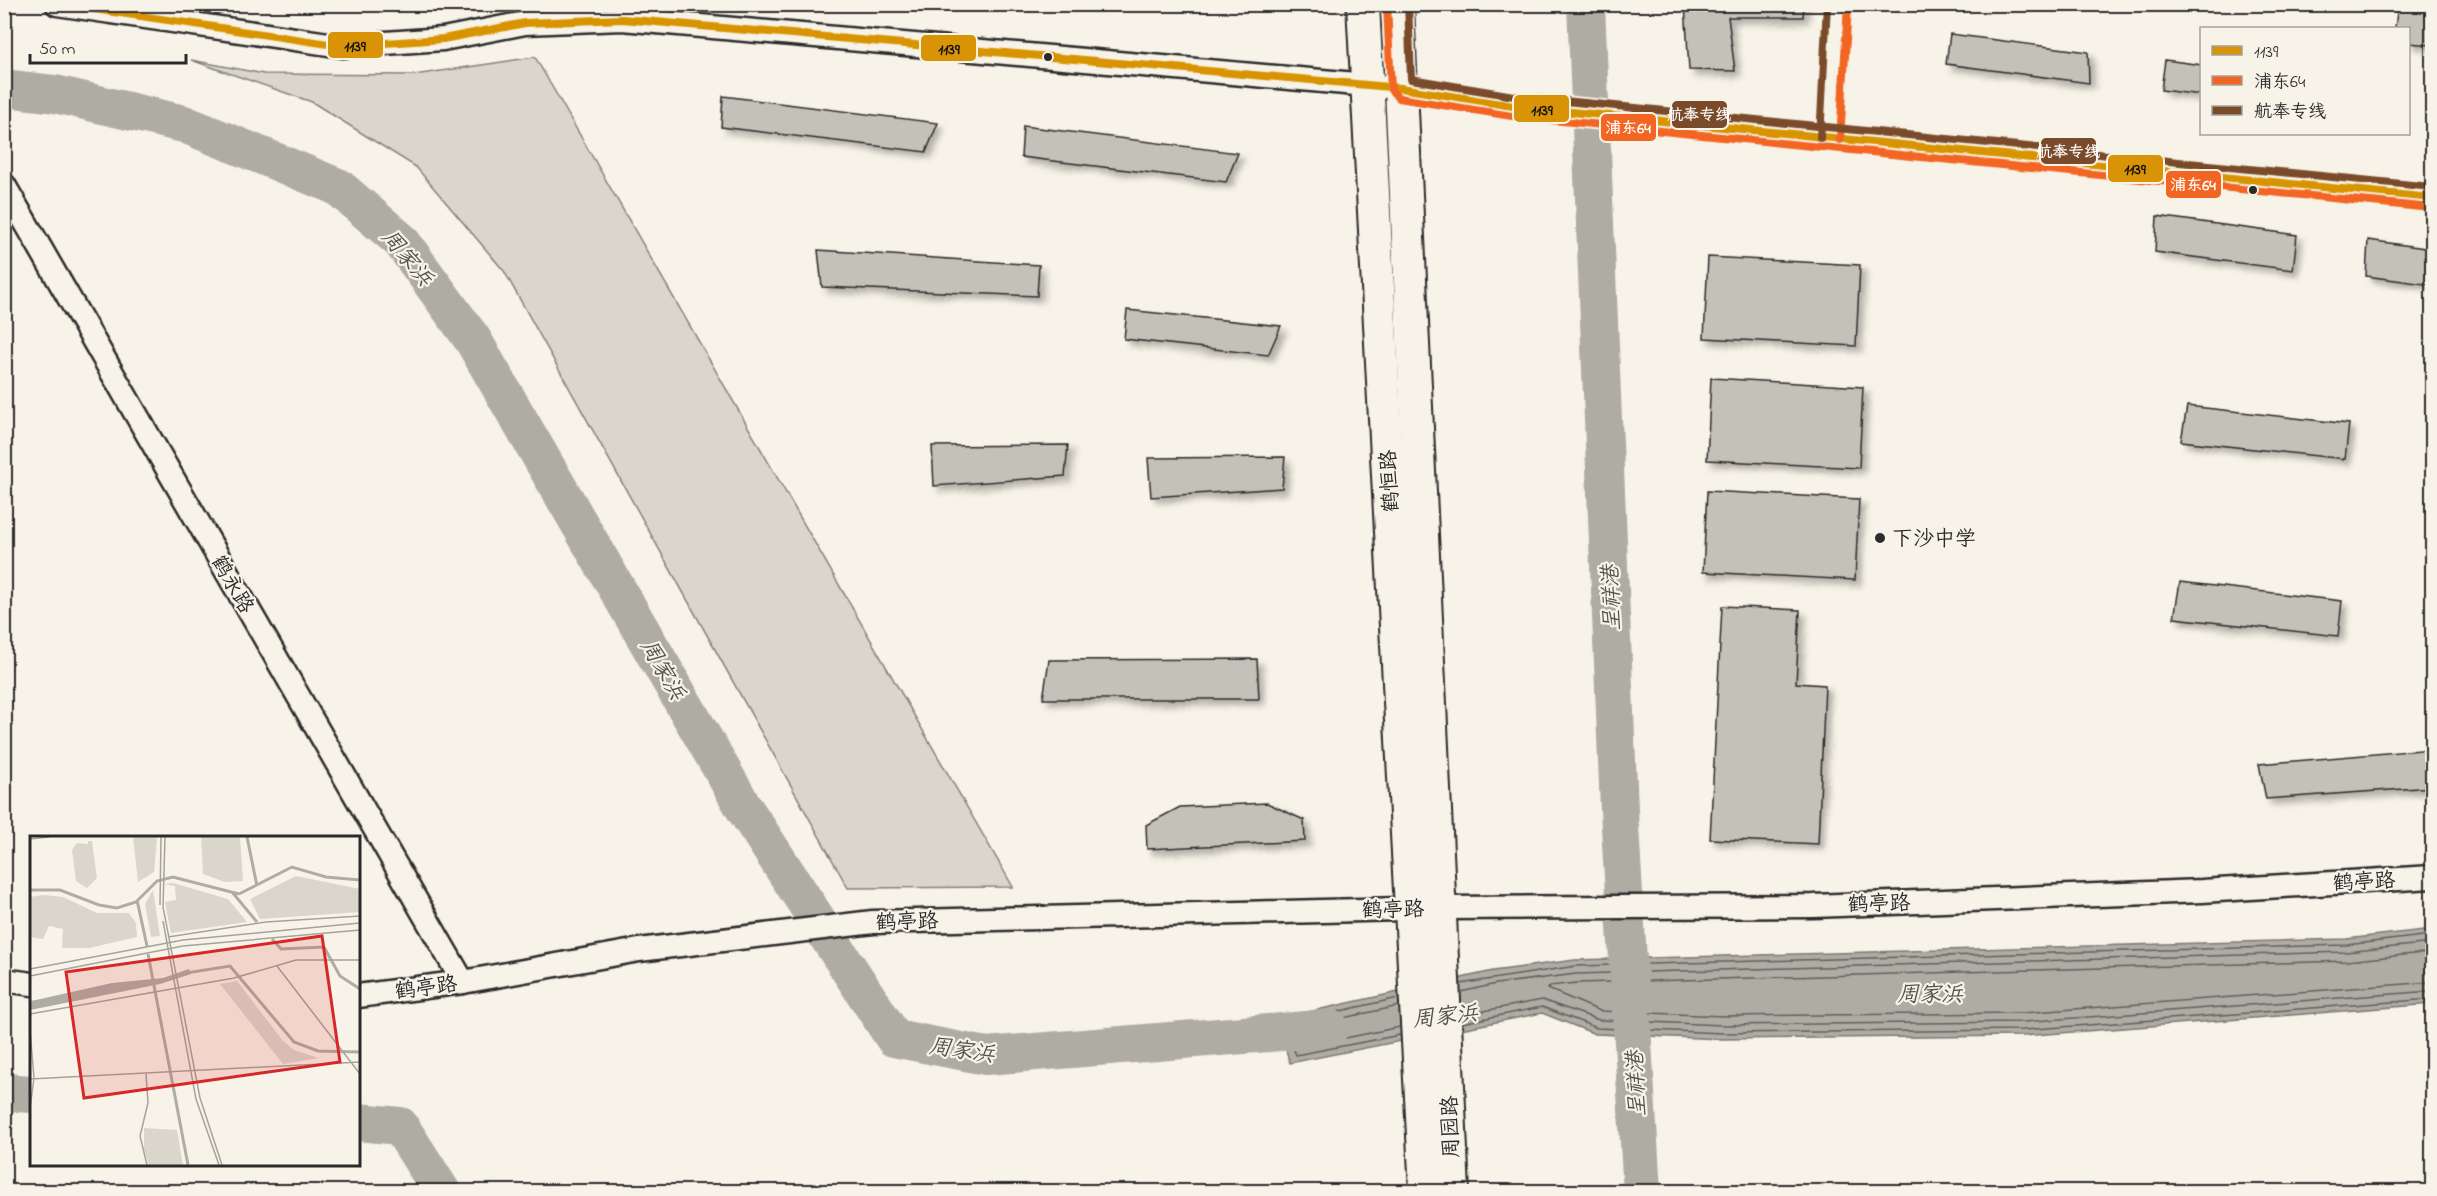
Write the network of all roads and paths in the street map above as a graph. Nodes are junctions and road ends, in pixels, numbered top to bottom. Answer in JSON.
{"nodes":[{"id":1,"x":57,"y":4,"type":"edge"},
{"id":2,"x":1363,"y":4,"type":"edge"},
{"id":3,"x":1397,"y":4,"type":"edge"},
{"id":4,"x":1838,"y":4,"type":"edge"},
{"id":5,"x":1366,"y":86,"type":"junction"},
{"id":6,"x":1401,"y":88,"type":"junction"},
{"id":7,"x":1830,"y":139,"type":"junction"},
{"id":8,"x":4,"y":185,"type":"edge"},
{"id":9,"x":2433,"y":198,"type":"edge"},
{"id":10,"x":2433,"y":877,"type":"edge"},
{"id":11,"x":1427,"y":908,"type":"junction"},
{"id":12,"x":4,"y":980,"type":"edge"},
{"id":13,"x":463,"y":982,"type":"junction"},
{"id":14,"x":30,"y":984,"type":"edge"},
{"id":15,"x":360,"y":996,"type":"edge"},
{"id":16,"x":1433,"y":1063,"type":"junction"},
{"id":17,"x":1426,"y":1191,"type":"edge"},
{"id":18,"x":1453,"y":1191,"type":"edge"}],
"edges":[{"from":1,"to":5,"type":"street"},
{"from":2,"to":5,"type":"street","name":"鹤恒路"},
{"from":3,"to":6,"type":"street","name":"鹤恒路"},
{"from":4,"to":7,"type":"street"},
{"from":5,"to":6,"type":"street"},
{"from":5,"to":11,"type":"street","name":"鹤恒路"},
{"from":6,"to":7,"type":"street"},
{"from":6,"to":11,"type":"street","name":"鹤恒路"},
{"from":7,"to":9,"type":"street"},
{"from":8,"to":13,"type":"street","name":"鹤永路"},
{"from":10,"to":11,"type":"street","name":"鹤亭路"},
{"from":11,"to":13,"type":"street","name":"鹤亭路"},
{"from":11,"to":16,"type":"street","name":"鹤恒路"},
{"from":12,"to":14,"type":"street"},
{"from":13,"to":15,"type":"street","name":"鹤亭路"},
{"from":16,"to":17,"type":"street","name":"周园路"},
{"from":16,"to":18,"type":"street","name":"周园路"}]}
